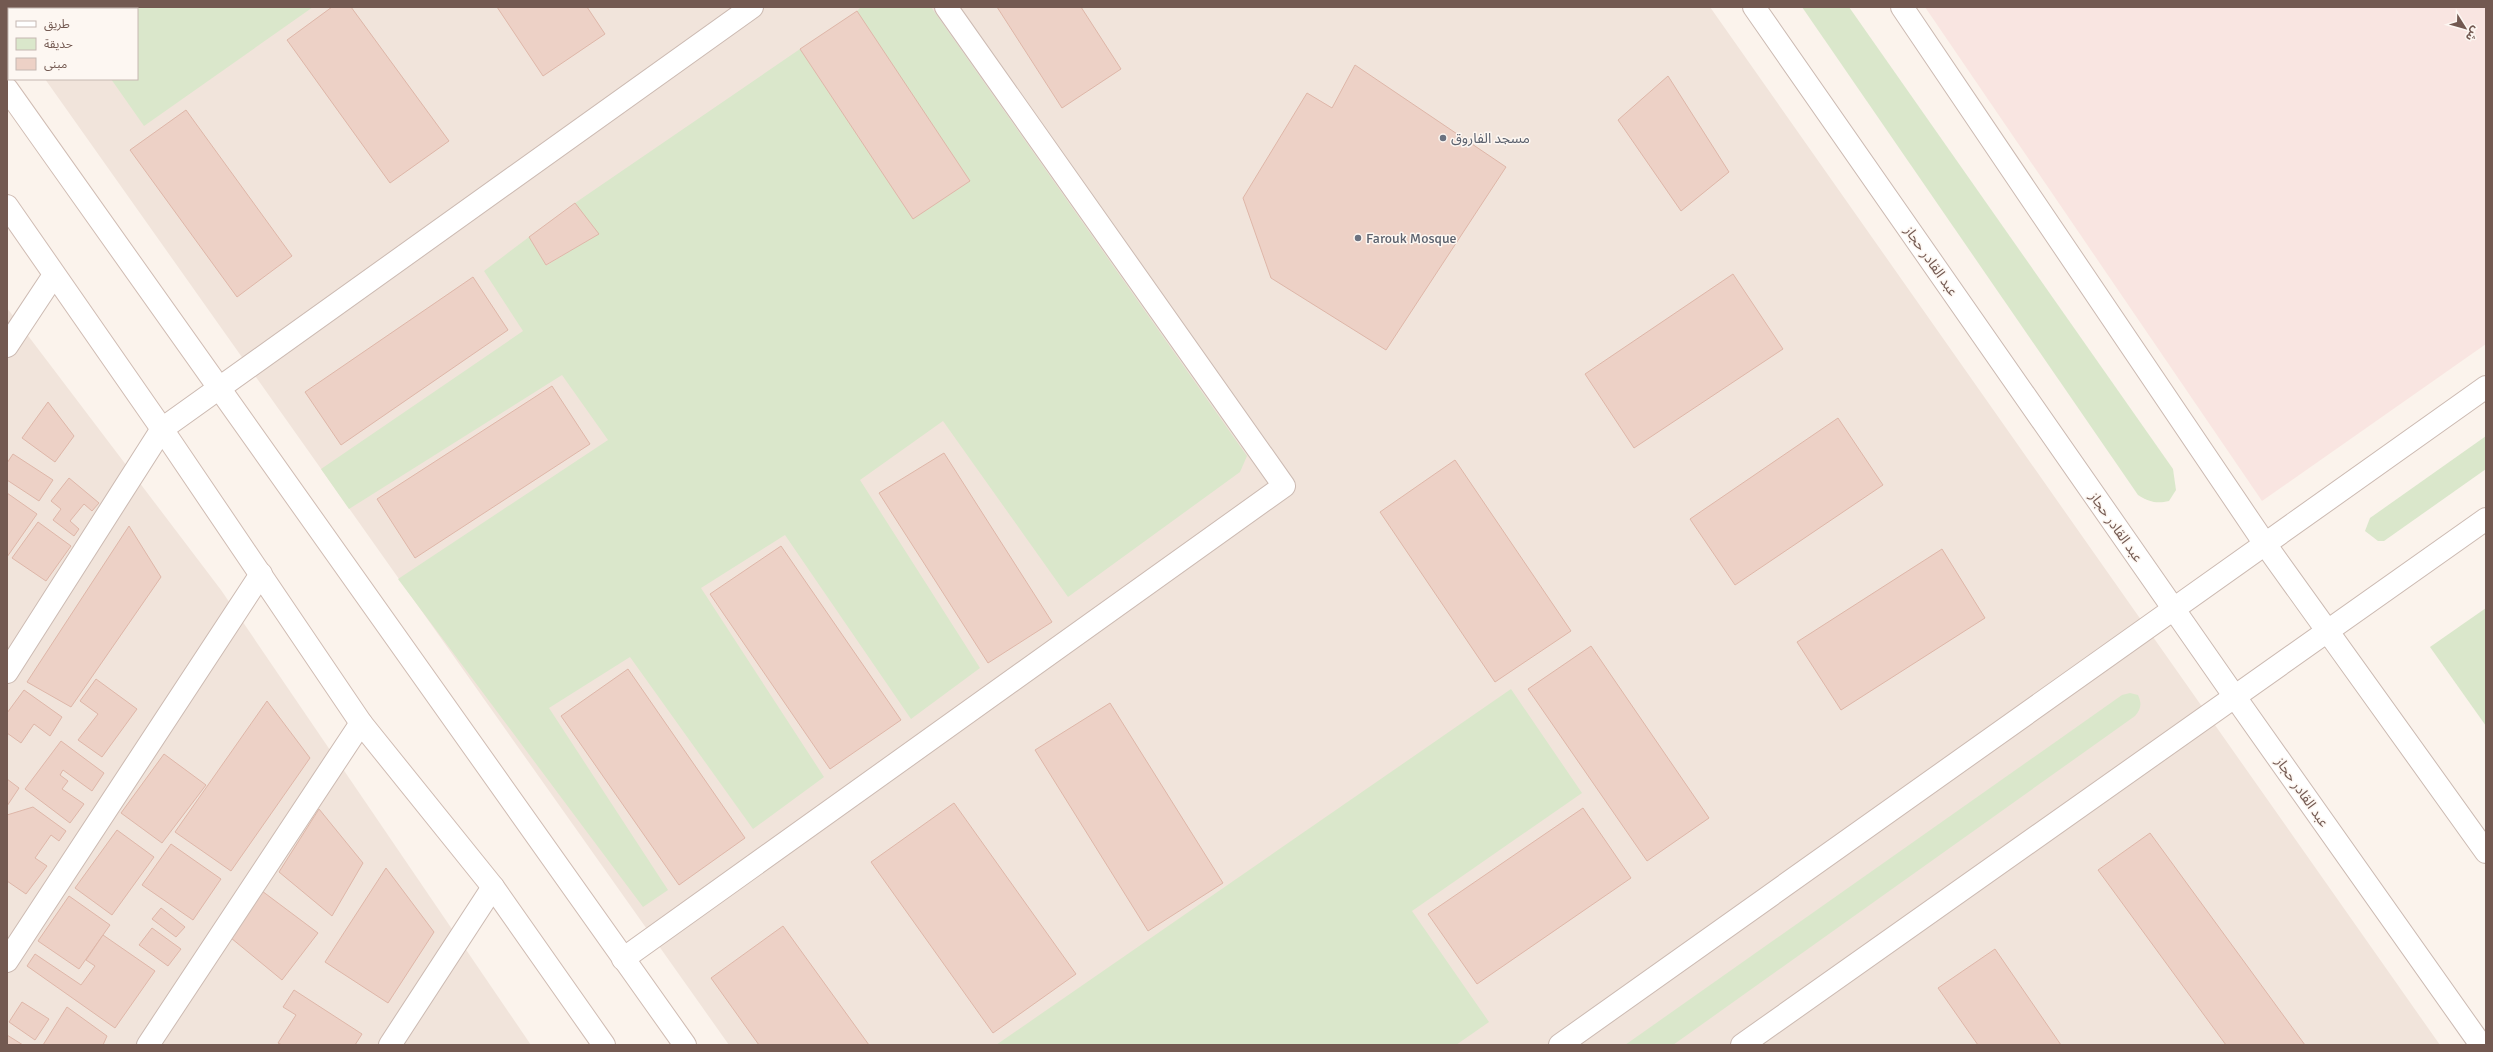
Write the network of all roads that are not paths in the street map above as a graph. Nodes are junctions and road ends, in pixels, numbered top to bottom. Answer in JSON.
{"nodes":[{"id":1,"x":752,"y":7,"type":"edge"},
{"id":2,"x":946,"y":7,"type":"edge"},
{"id":3,"x":1754,"y":7,"type":"edge"},
{"id":4,"x":1902,"y":7,"type":"edge"},
{"id":5,"x":7,"y":89,"type":"edge"},
{"id":6,"x":7,"y":206,"type":"edge"},
{"id":7,"x":54,"y":275,"type":"junction"},
{"id":8,"x":7,"y":346,"type":"edge"},
{"id":9,"x":2486,"y":387,"type":"edge"},
{"id":10,"x":218,"y":389,"type":"junction"},
{"id":11,"x":162,"y":429,"type":"junction"},
{"id":12,"x":2486,"y":519,"type":"edge"},
{"id":13,"x":2266,"y":544,"type":"junction"},
{"id":14,"x":261,"y":574,"type":"junction"},
{"id":15,"x":2174,"y":610,"type":"junction"},
{"id":16,"x":2328,"y":631,"type":"junction"},
{"id":17,"x":7,"y":672,"type":"edge"},
{"id":18,"x":2235,"y":697,"type":"junction"},
{"id":19,"x":361,"y":723,"type":"junction"},
{"id":20,"x":2486,"y":852,"type":"edge"},
{"id":21,"x":493,"y":887,"type":"junction"},
{"id":22,"x":623,"y":959,"type":"junction"},
{"id":23,"x":7,"y":961,"type":"edge"},
{"id":24,"x":1764,"y":1039,"type":"edge"},
{"id":25,"x":148,"y":1045,"type":"edge"},
{"id":26,"x":390,"y":1045,"type":"edge"},
{"id":27,"x":604,"y":1045,"type":"edge"},
{"id":28,"x":685,"y":1045,"type":"edge"},
{"id":29,"x":1560,"y":1045,"type":"edge"},
{"id":30,"x":1742,"y":1045,"type":"edge"},
{"id":31,"x":2481,"y":1045,"type":"edge"}],
"edges":[{"from":1,"to":10,"type":"street"},
{"from":2,"to":22,"type":"street"},
{"from":3,"to":15,"type":"street","name":"عبد القادر حجاز"},
{"from":4,"to":13,"type":"street"},
{"from":5,"to":10,"type":"street"},
{"from":6,"to":7,"type":"street"},
{"from":7,"to":8,"type":"street"},
{"from":7,"to":11,"type":"street"},
{"from":9,"to":13,"type":"street"},
{"from":10,"to":11,"type":"street"},
{"from":10,"to":22,"type":"street"},
{"from":11,"to":14,"type":"street"},
{"from":11,"to":17,"type":"street"},
{"from":12,"to":16,"type":"street"},
{"from":13,"to":15,"type":"street"},
{"from":13,"to":16,"type":"street"},
{"from":14,"to":19,"type":"street"},
{"from":14,"to":23,"type":"street"},
{"from":15,"to":18,"type":"street","name":"عبد القادر حجاز"},
{"from":15,"to":29,"type":"street"},
{"from":16,"to":18,"type":"street"},
{"from":16,"to":20,"type":"street"},
{"from":18,"to":24,"type":"street"},
{"from":18,"to":31,"type":"street","name":"عبد القادر حجاز"},
{"from":19,"to":21,"type":"street"},
{"from":19,"to":25,"type":"street"},
{"from":21,"to":26,"type":"street"},
{"from":21,"to":27,"type":"street"},
{"from":22,"to":28,"type":"street"},
{"from":24,"to":30,"type":"street"}]}
